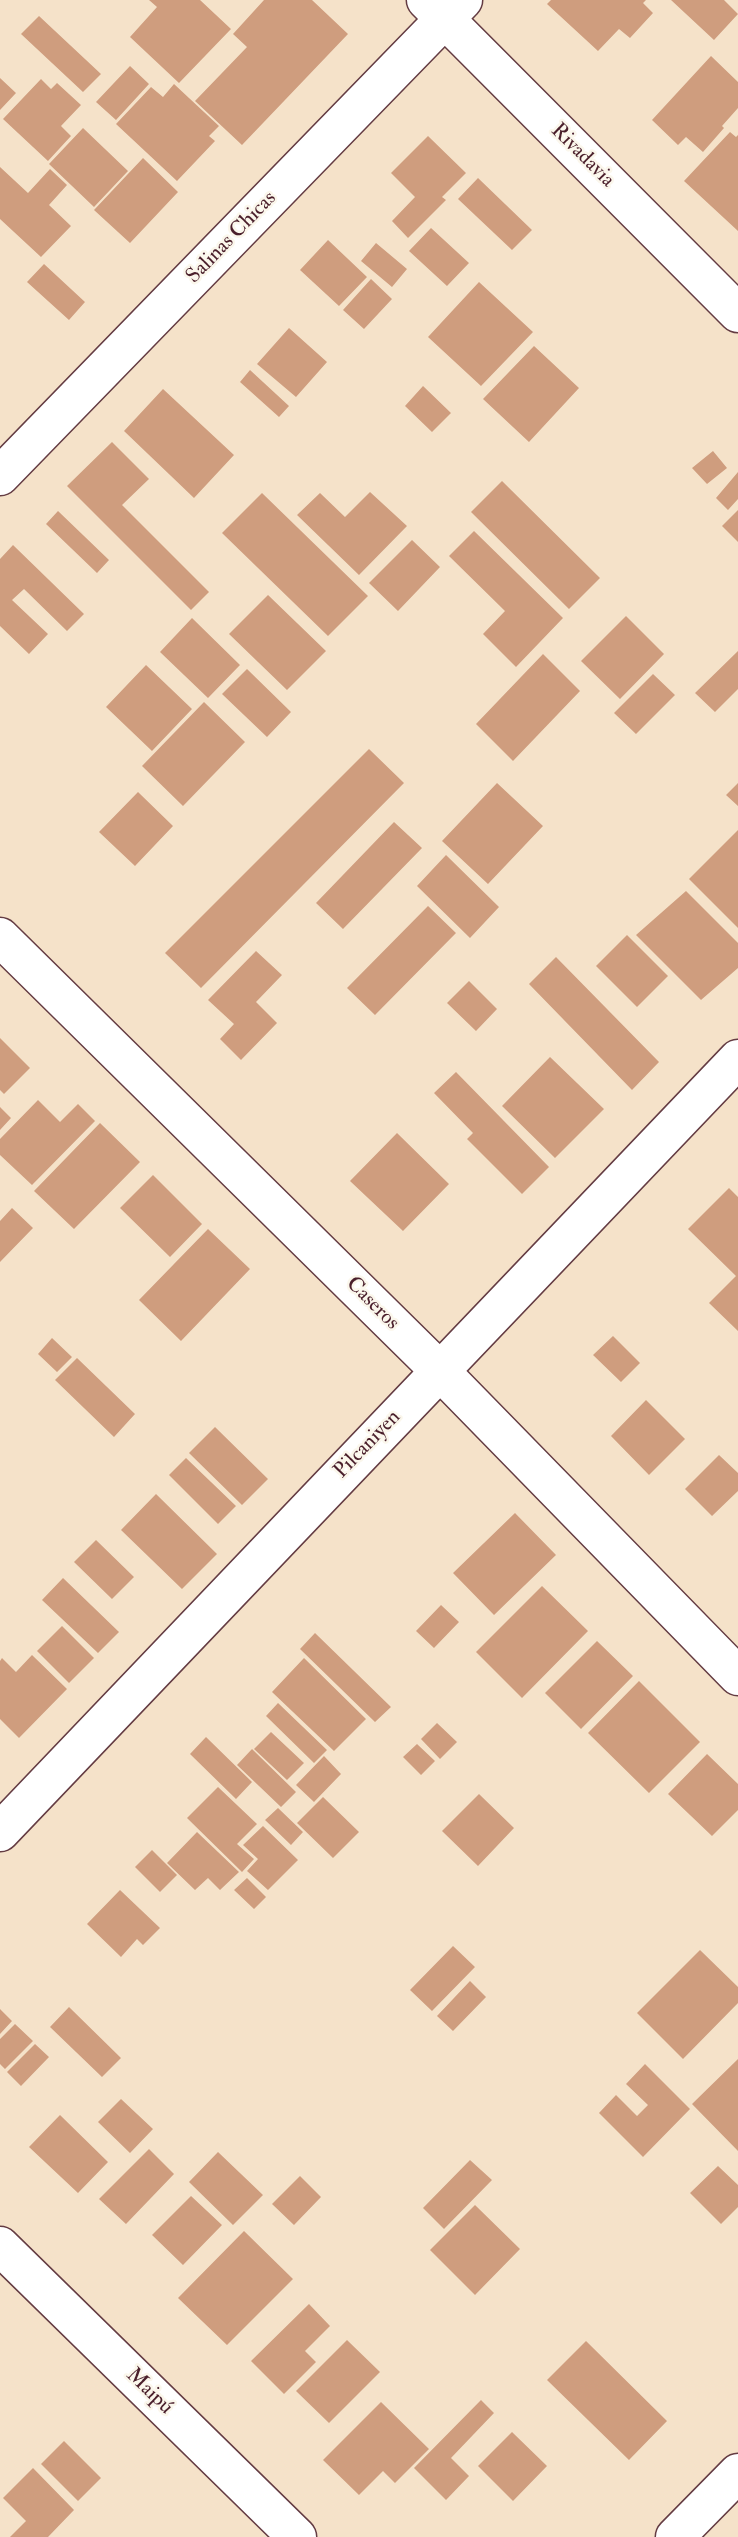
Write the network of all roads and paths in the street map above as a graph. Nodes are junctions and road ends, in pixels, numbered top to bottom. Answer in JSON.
{"nodes":[{"id":1,"x":445,"y":6,"type":"edge"},
{"id":2,"x":738,"y":313,"type":"edge"},
{"id":3,"x":0,"y":476,"type":"edge"},
{"id":4,"x":0,"y":937,"type":"edge"},
{"id":5,"x":738,"y":1059,"type":"edge"},
{"id":6,"x":439,"y":1370,"type":"junction"},
{"id":7,"x":738,"y":1676,"type":"edge"},
{"id":8,"x":0,"y":1832,"type":"edge"},
{"id":9,"x":0,"y":2246,"type":"edge"},
{"id":10,"x":738,"y":2473,"type":"edge"},
{"id":11,"x":298,"y":2537,"type":"edge"},
{"id":12,"x":675,"y":2537,"type":"edge"}],
"edges":[{"from":1,"to":2,"type":"street","name":"Rivadavia"},
{"from":1,"to":3,"type":"street","name":"Salinas Chicas"},
{"from":4,"to":6,"type":"street","name":"Caseros"},
{"from":5,"to":6,"type":"street","name":"Pilcaniyen"},
{"from":6,"to":7,"type":"street","name":"Caseros"},
{"from":6,"to":8,"type":"street","name":"Pilcaniyen"},
{"from":9,"to":11,"type":"street","name":"Maipú"},
{"from":10,"to":12,"type":"street"}]}
